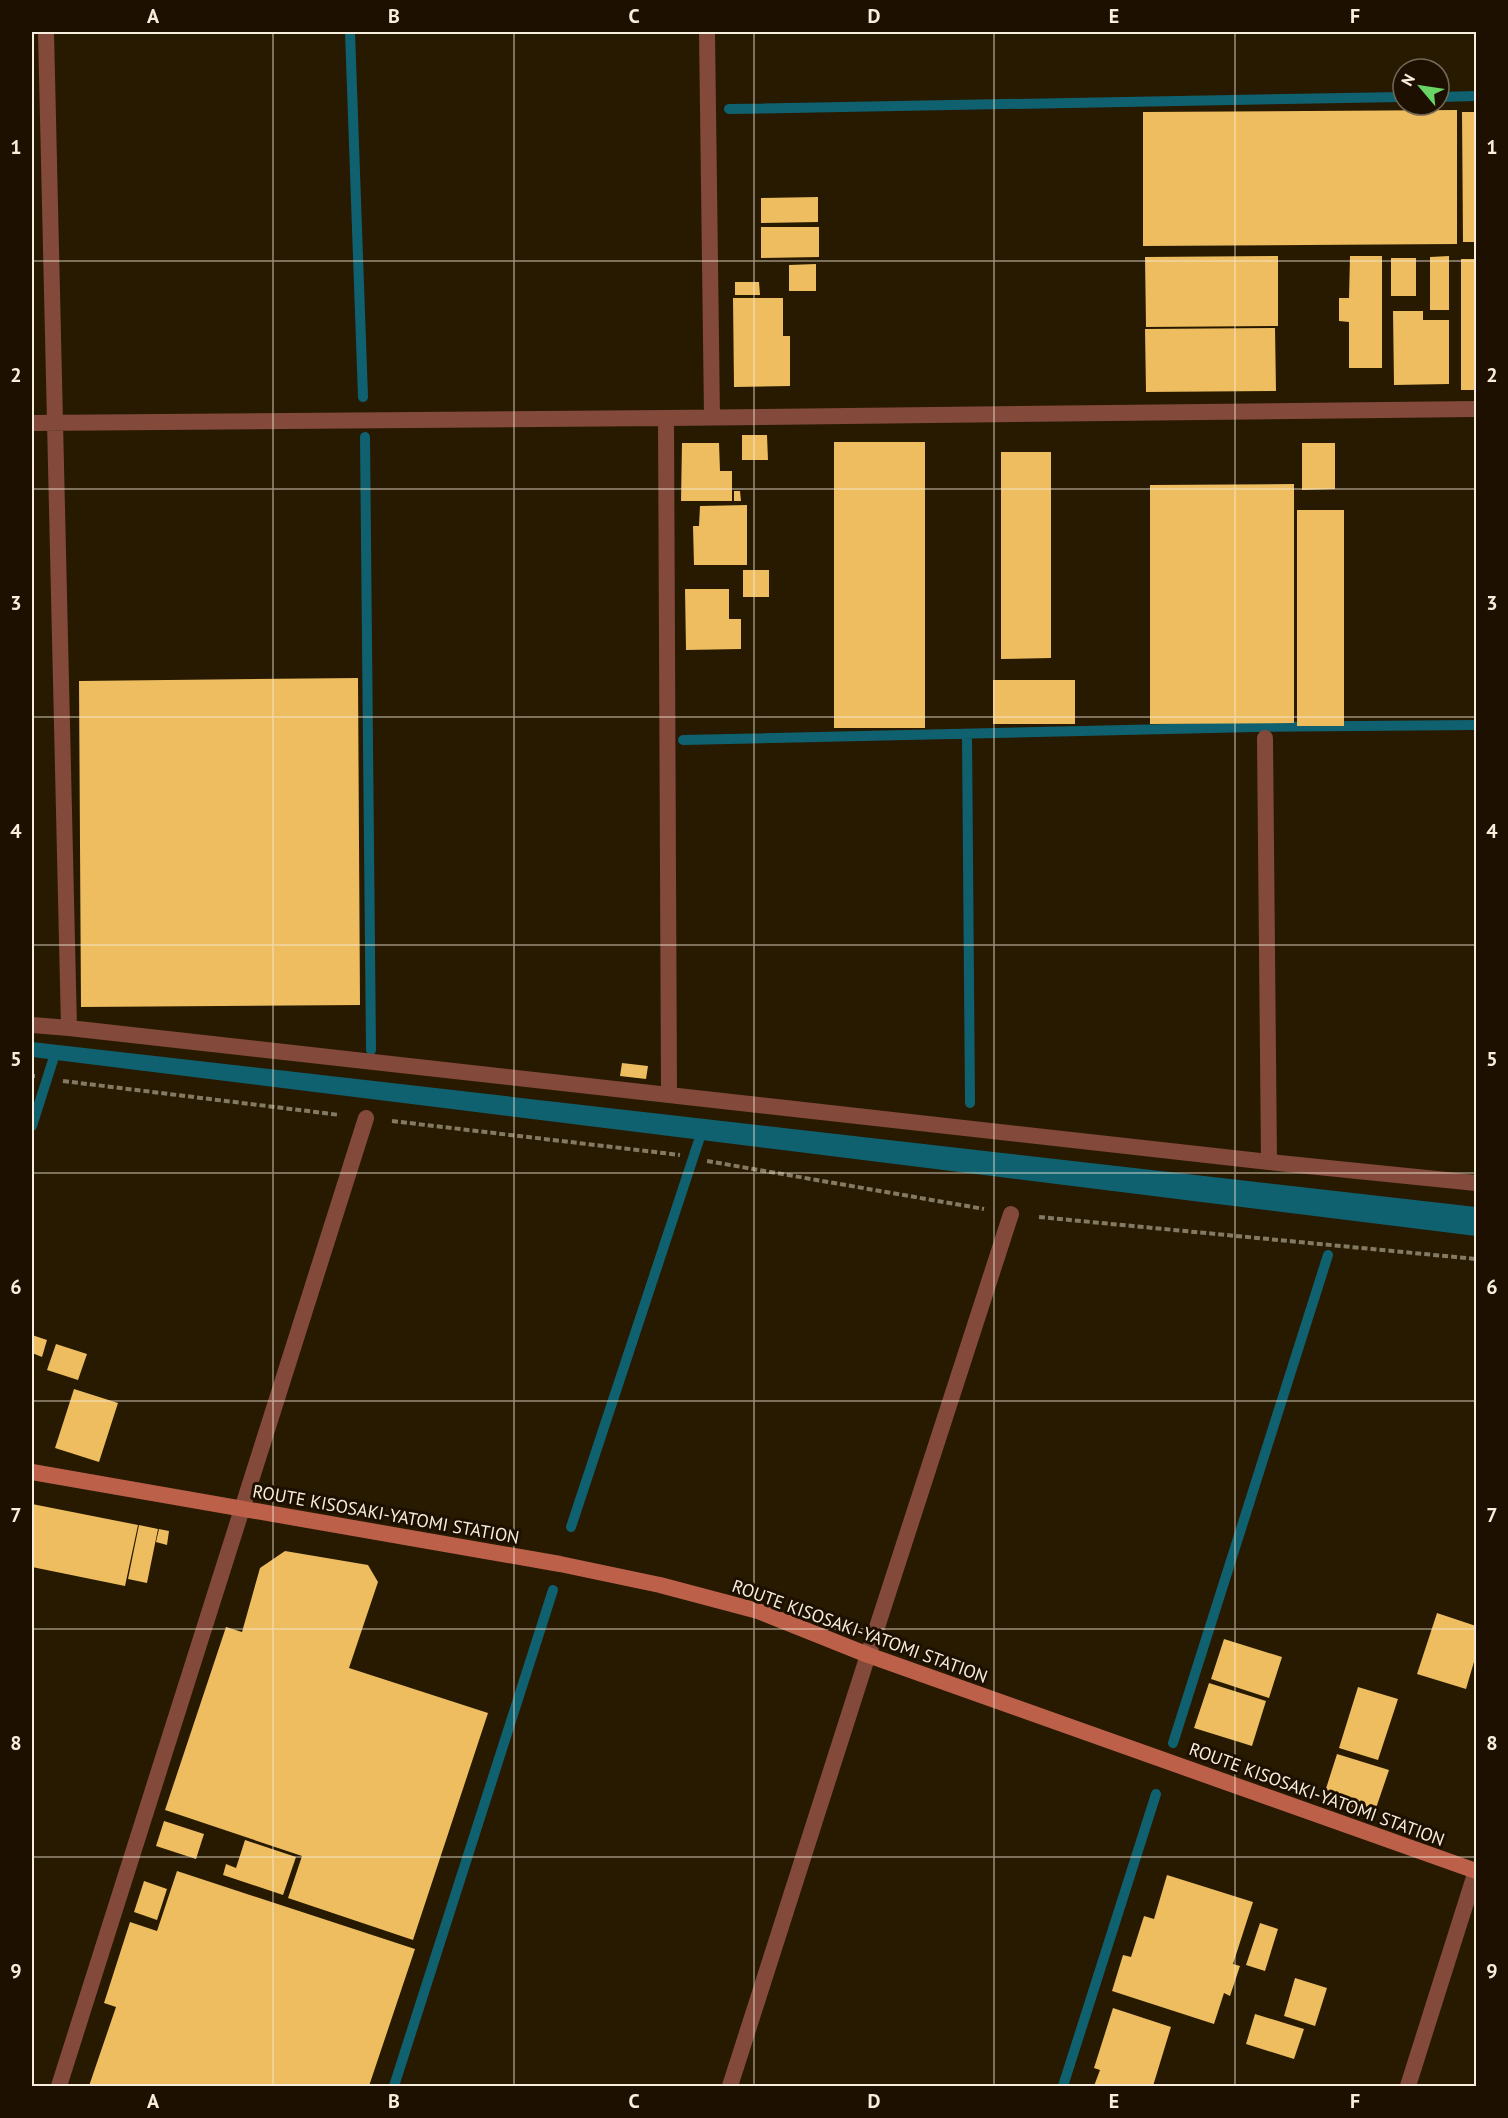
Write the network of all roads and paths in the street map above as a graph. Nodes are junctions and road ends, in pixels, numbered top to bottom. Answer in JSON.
{"nodes":[{"id":1,"x":46,"y":32,"type":"edge"},
{"id":2,"x":707,"y":32,"type":"edge"},
{"id":3,"x":1476,"y":409,"type":"edge"},
{"id":4,"x":712,"y":417,"type":"junction"},
{"id":5,"x":666,"y":418,"type":"junction"},
{"id":6,"x":32,"y":423,"type":"edge"},
{"id":7,"x":55,"y":423,"type":"junction"},
{"id":8,"x":1265,"y":738,"type":"dead end"},
{"id":9,"x":32,"y":1025,"type":"edge"},
{"id":10,"x":69,"y":1028,"type":"junction"},
{"id":11,"x":669,"y":1095,"type":"junction"},
{"id":12,"x":366,"y":1118,"type":"dead end"},
{"id":13,"x":706,"y":1161,"type":"dead end"},
{"id":14,"x":1269,"y":1162,"type":"junction"},
{"id":15,"x":1476,"y":1183,"type":"edge"},
{"id":16,"x":1011,"y":1214,"type":"junction"},
{"id":17,"x":1476,"y":1259,"type":"edge"},
{"id":18,"x":32,"y":1472,"type":"edge"},
{"id":19,"x":243,"y":1509,"type":"junction"},
{"id":20,"x":868,"y":1655,"type":"junction"},
{"id":21,"x":1476,"y":1871,"type":"edge"},
{"id":22,"x":58,"y":2086,"type":"edge"},
{"id":23,"x":730,"y":2086,"type":"edge"},
{"id":24,"x":1408,"y":2086,"type":"edge"}],
"edges":[{"from":1,"to":7,"type":"street"},
{"from":2,"to":4,"type":"street"},
{"from":3,"to":4,"type":"street"},
{"from":4,"to":5,"type":"street"},
{"from":5,"to":7,"type":"street"},
{"from":5,"to":11,"type":"street"},
{"from":6,"to":7,"type":"street"},
{"from":7,"to":10,"type":"street"},
{"from":8,"to":14,"type":"street"},
{"from":9,"to":10,"type":"street"},
{"from":10,"to":11,"type":"street"},
{"from":11,"to":14,"type":"street"},
{"from":12,"to":19,"type":"street"},
{"from":13,"to":16,"type":"path"},
{"from":14,"to":15,"type":"street"},
{"from":16,"to":17,"type":"path"},
{"from":16,"to":20,"type":"street"},
{"from":18,"to":19,"type":"main road","name":"ROUTE KISOSAKI-YATOMI STATION"},
{"from":19,"to":20,"type":"main road","name":"ROUTE KISOSAKI-YATOMI STATION"},
{"from":19,"to":22,"type":"street"},
{"from":20,"to":21,"type":"main road","name":"ROUTE KISOSAKI-YATOMI STATION"},
{"from":20,"to":23,"type":"street"},
{"from":21,"to":24,"type":"street"}]}
